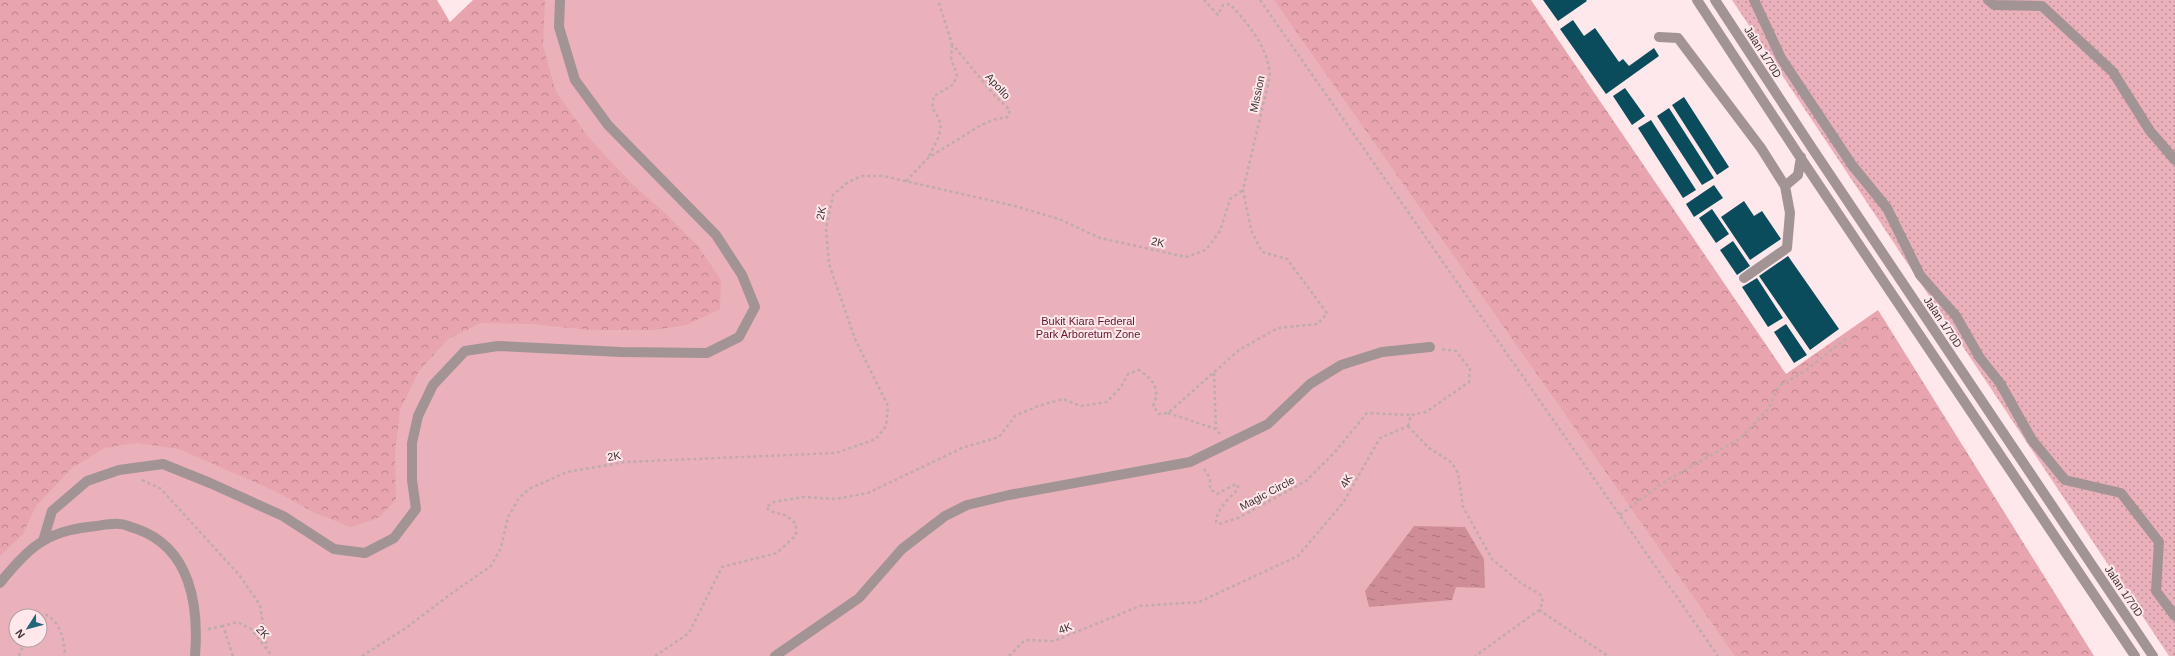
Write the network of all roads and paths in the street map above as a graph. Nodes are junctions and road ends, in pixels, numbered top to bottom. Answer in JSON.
{"nodes":[{"id":1,"x":560,"y":0,"type":"edge"},
{"id":2,"x":938,"y":0,"type":"edge"},
{"id":3,"x":1204,"y":0,"type":"edge"},
{"id":4,"x":1260,"y":0,"type":"edge"},
{"id":5,"x":1697,"y":0,"type":"edge"},
{"id":6,"x":1715,"y":0,"type":"edge"},
{"id":7,"x":1754,"y":0,"type":"edge"},
{"id":8,"x":1988,"y":0,"type":"edge"},
{"id":9,"x":1659,"y":37,"type":"dead end"},
{"id":10,"x":952,"y":44,"type":"junction"},
{"id":11,"x":1812,"y":148,"type":"junction"},
{"id":12,"x":1800,"y":157,"type":"junction"},
{"id":13,"x":928,"y":158,"type":"junction"},
{"id":14,"x":2175,"y":160,"type":"edge"},
{"id":15,"x":905,"y":182,"type":"junction"},
{"id":16,"x":1785,"y":186,"type":"junction"},
{"id":17,"x":1243,"y":190,"type":"junction"},
{"id":18,"x":1744,"y":278,"type":"dead end"},
{"id":19,"x":1848,"y":337,"type":"dead end"},
{"id":20,"x":1430,"y":347,"type":"joint"},
{"id":21,"x":1214,"y":373,"type":"junction"},
{"id":22,"x":1168,"y":413,"type":"junction"},
{"id":23,"x":1411,"y":415,"type":"junction"},
{"id":24,"x":1408,"y":426,"type":"junction"},
{"id":25,"x":1216,"y":429,"type":"junction"},
{"id":26,"x":1231,"y":444,"type":"junction"},
{"id":27,"x":1190,"y":462,"type":"junction"},
{"id":28,"x":140,"y":479,"type":"dead end"},
{"id":29,"x":1620,"y":515,"type":"junction"},
{"id":30,"x":43,"y":541,"type":"junction"},
{"id":31,"x":0,"y":583,"type":"edge"},
{"id":32,"x":1539,"y":610,"type":"junction"},
{"id":33,"x":48,"y":616,"type":"edge"},
{"id":34,"x":2175,"y":616,"type":"edge"},
{"id":35,"x":223,"y":626,"type":"junction"},
{"id":36,"x":197,"y":631,"type":"junction"},
{"id":37,"x":267,"y":648,"type":"junction"},
{"id":38,"x":65,"y":656,"type":"edge"},
{"id":39,"x":195,"y":656,"type":"edge"},
{"id":40,"x":233,"y":656,"type":"edge"},
{"id":41,"x":272,"y":656,"type":"edge"},
{"id":42,"x":362,"y":656,"type":"edge"},
{"id":43,"x":655,"y":656,"type":"edge"},
{"id":44,"x":775,"y":656,"type":"edge"},
{"id":45,"x":1009,"y":656,"type":"edge"},
{"id":46,"x":1475,"y":656,"type":"edge"},
{"id":47,"x":1608,"y":656,"type":"edge"},
{"id":48,"x":1718,"y":656,"type":"edge"},
{"id":49,"x":2135,"y":656,"type":"edge"},
{"id":50,"x":2153,"y":656,"type":"edge"}],
"edges":[{"from":1,"to":30,"type":"street"},
{"from":2,"to":10,"type":"path","name":"Apollo"},
{"from":3,"to":17,"type":"path","name":"Mission"},
{"from":4,"to":29,"type":"path"},
{"from":5,"to":12,"type":"street"},
{"from":6,"to":11,"type":"street","name":"Jalan 1/70D"},
{"from":7,"to":34,"type":"street"},
{"from":8,"to":14,"type":"street"},
{"from":9,"to":16,"type":"street"},
{"from":10,"to":13,"type":"path"},
{"from":10,"to":13,"type":"path","name":"Apollo"},
{"from":11,"to":12,"type":"street"},
{"from":11,"to":50,"type":"street","name":"Jalan 1/70D"},
{"from":12,"to":16,"type":"street"},
{"from":12,"to":49,"type":"street"},
{"from":13,"to":15,"type":"path","name":"Apollo"},
{"from":15,"to":17,"type":"path","name":"2K"},
{"from":15,"to":42,"type":"path","name":"2K"},
{"from":16,"to":18,"type":"street"},
{"from":17,"to":21,"type":"path"},
{"from":19,"to":29,"type":"path"},
{"from":20,"to":23,"type":"path"},
{"from":20,"to":26,"type":"street"},
{"from":21,"to":22,"type":"path"},
{"from":21,"to":25,"type":"path"},
{"from":22,"to":25,"type":"path"},
{"from":22,"to":43,"type":"path"},
{"from":23,"to":24,"type":"path"},
{"from":23,"to":27,"type":"path","name":"Magic Circle"},
{"from":24,"to":32,"type":"path"},
{"from":24,"to":45,"type":"path","name":"4K"},
{"from":25,"to":26,"type":"path"},
{"from":26,"to":27,"type":"street"},
{"from":27,"to":44,"type":"street"},
{"from":28,"to":37,"type":"path"},
{"from":29,"to":48,"type":"path"},
{"from":30,"to":31,"type":"street"},
{"from":30,"to":36,"type":"street"},
{"from":32,"to":46,"type":"path"},
{"from":32,"to":47,"type":"path"},
{"from":33,"to":38,"type":"path"},
{"from":35,"to":36,"type":"path","name":"2K"},
{"from":35,"to":37,"type":"path","name":"2K"},
{"from":35,"to":40,"type":"path"},
{"from":36,"to":39,"type":"street"},
{"from":37,"to":41,"type":"path","name":"2K"}]}
